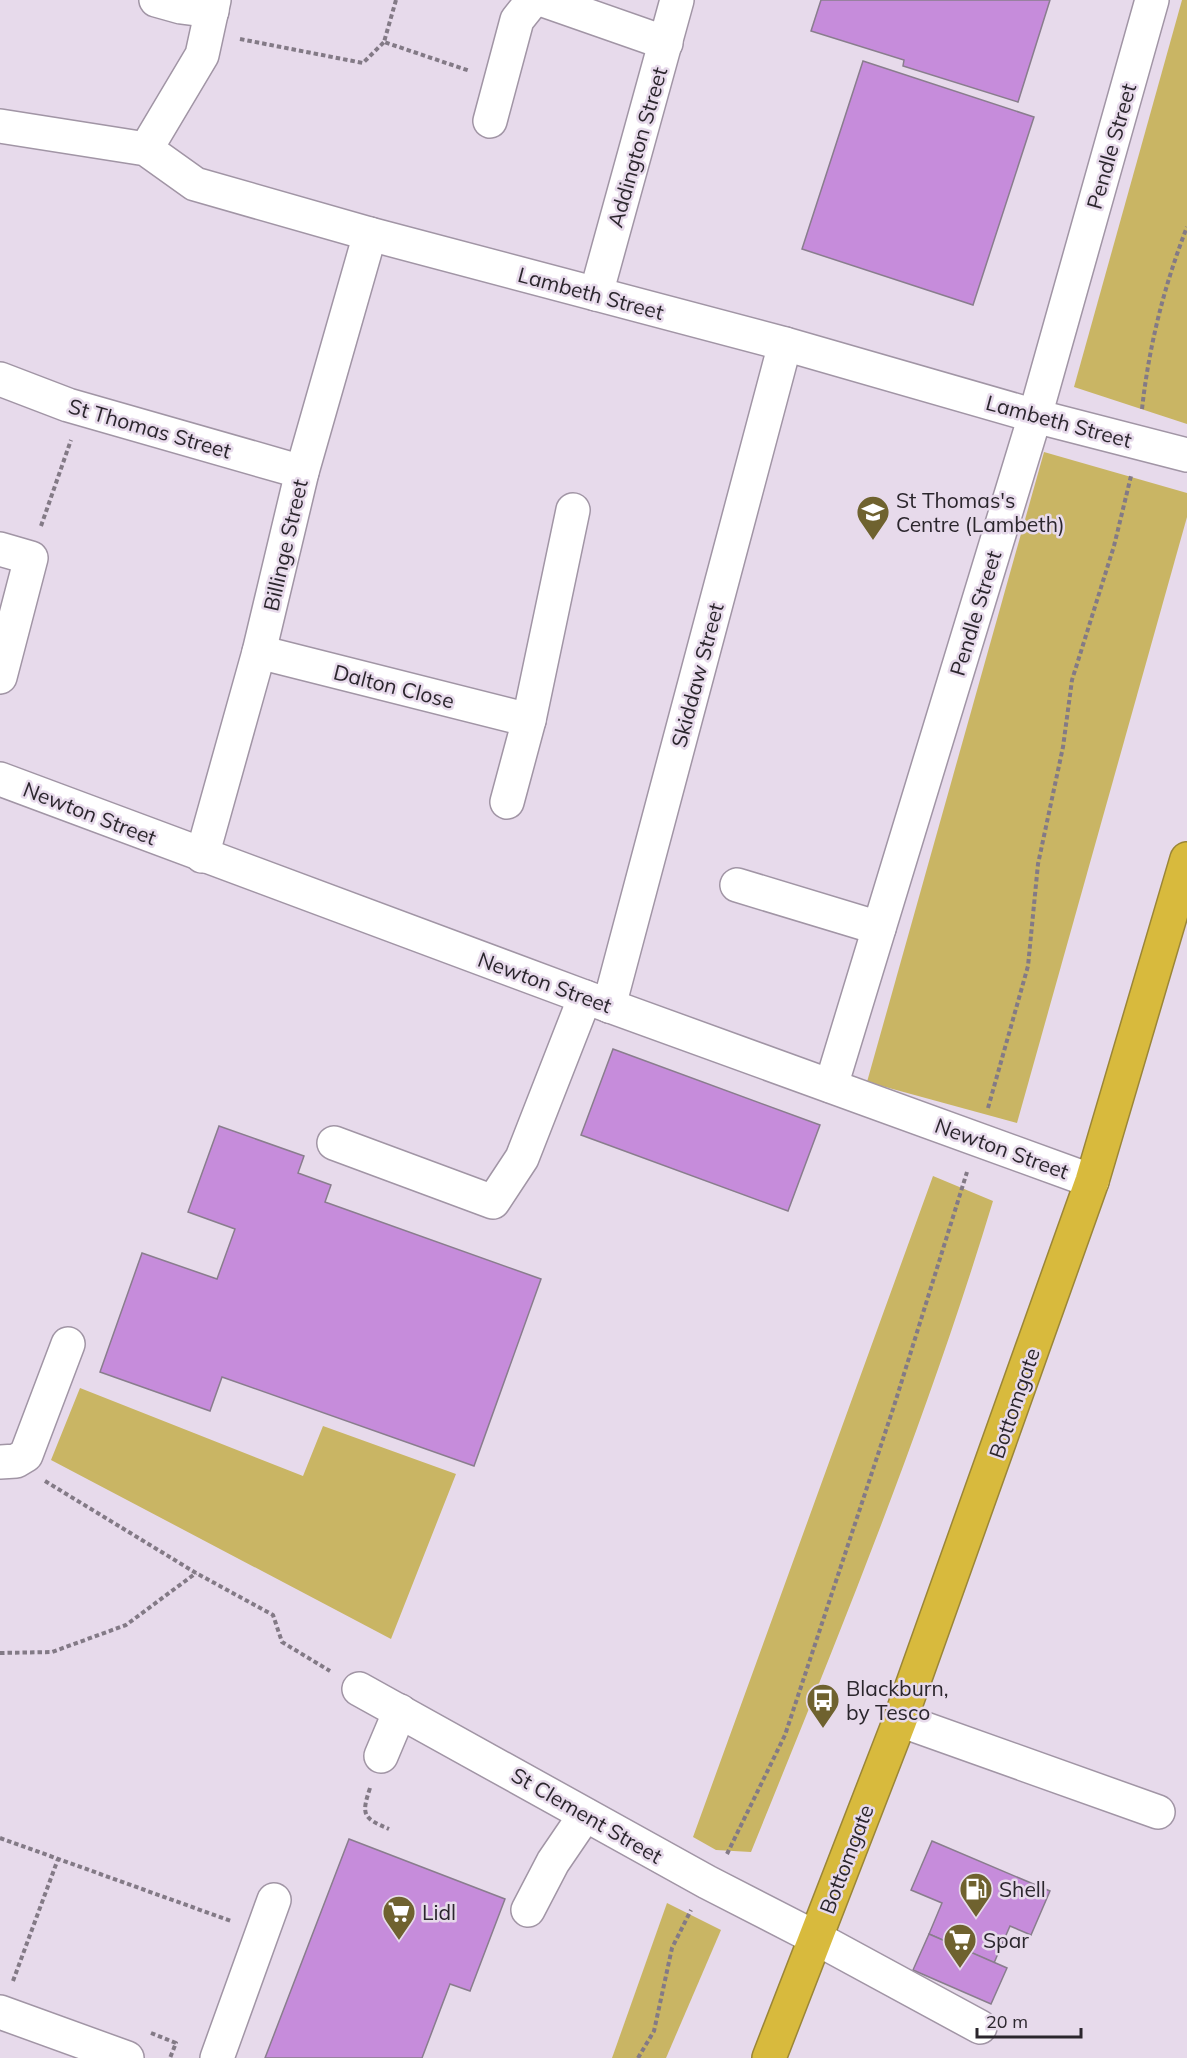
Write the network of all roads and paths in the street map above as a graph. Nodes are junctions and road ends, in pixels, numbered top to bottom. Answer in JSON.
{"nodes":[{"id":1,"x":156,"y":0,"type":"edge"},
{"id":2,"x":396,"y":0,"type":"edge"},
{"id":3,"x":533,"y":0,"type":"edge"},
{"id":4,"x":543,"y":0,"type":"edge"},
{"id":5,"x":677,"y":0,"type":"edge"},
{"id":6,"x":1152,"y":0,"type":"edge"},
{"id":7,"x":211,"y":14,"type":"edge"},
{"id":8,"x":384,"y":42,"type":"junction"},
{"id":9,"x":666,"y":43,"type":"junction"},
{"id":10,"x":501,"y":81,"type":"junction"},
{"id":11,"x":490,"y":122,"type":"dead end"},
{"id":12,"x":0,"y":126,"type":"edge"},
{"id":13,"x":146,"y":149,"type":"junction"},
{"id":14,"x":370,"y":234,"type":"junction"},
{"id":15,"x":596,"y":294,"type":"junction"},
{"id":16,"x":785,"y":344,"type":"junction"},
{"id":17,"x":0,"y":379,"type":"edge"},
{"id":18,"x":81,"y":409,"type":"junction"},
{"id":19,"x":1035,"y":416,"type":"junction"},
{"id":20,"x":1187,"y":456,"type":"edge"},
{"id":21,"x":302,"y":472,"type":"junction"},
{"id":22,"x":573,"y":510,"type":"dead end"},
{"id":23,"x":15,"y":554,"type":"edge"},
{"id":24,"x":259,"y":652,"type":"junction"},
{"id":25,"x":0,"y":677,"type":"edge"},
{"id":26,"x":529,"y":720,"type":"junction"},
{"id":27,"x":0,"y":779,"type":"edge"},
{"id":28,"x":507,"y":802,"type":"dead end"},
{"id":29,"x":202,"y":856,"type":"junction"},
{"id":30,"x":1187,"y":860,"type":"edge"},
{"id":31,"x":737,"y":885,"type":"dead end"},
{"id":32,"x":879,"y":928,"type":"junction"},
{"id":33,"x":597,"y":1002,"type":"junction"},
{"id":34,"x":831,"y":1086,"type":"junction"},
{"id":35,"x":334,"y":1143,"type":"dead end"},
{"id":36,"x":1092,"y":1181,"type":"junction"},
{"id":37,"x":68,"y":1344,"type":"dead end"},
{"id":38,"x":8,"y":1461,"type":"edge"},
{"id":39,"x":196,"y":1573,"type":"junction"},
{"id":40,"x":0,"y":1653,"type":"edge"},
{"id":41,"x":359,"y":1689,"type":"joint"},
{"id":42,"x":400,"y":1711,"type":"junction"},
{"id":43,"x":900,"y":1719,"type":"junction"},
{"id":44,"x":381,"y":1756,"type":"joint"},
{"id":45,"x":1158,"y":1812,"type":"dead end"},
{"id":46,"x":585,"y":1815,"type":"junction"},
{"id":47,"x":389,"y":1829,"type":"dead end"},
{"id":48,"x":0,"y":1838,"type":"edge"},
{"id":49,"x":58,"y":1859,"type":"junction"},
{"id":50,"x":274,"y":1900,"type":"dead end"},
{"id":51,"x":528,"y":1910,"type":"dead end"},
{"id":52,"x":238,"y":1923,"type":"dead end"},
{"id":53,"x":816,"y":1938,"type":"junction"},
{"id":54,"x":1,"y":2012,"type":"edge"},
{"id":55,"x":980,"y":2027,"type":"dead end"},
{"id":56,"x":127,"y":2058,"type":"edge"},
{"id":57,"x":217,"y":2058,"type":"edge"},
{"id":58,"x":769,"y":2058,"type":"edge"}],
"edges":[{"from":1,"to":7,"type":"street"},
{"from":2,"to":8,"type":"path"},
{"from":3,"to":10,"type":"street"},
{"from":4,"to":9,"type":"street"},
{"from":5,"to":9,"type":"street","name":"Addington Street"},
{"from":6,"to":19,"type":"street","name":"Pendle Street"},
{"from":7,"to":8,"type":"path"},
{"from":7,"to":13,"type":"street"},
{"from":8,"to":10,"type":"path"},
{"from":9,"to":15,"type":"street","name":"Addington Street"},
{"from":10,"to":11,"type":"street"},
{"from":12,"to":13,"type":"street","name":"Lambeth Street"},
{"from":13,"to":14,"type":"street","name":"Lambeth Street"},
{"from":14,"to":15,"type":"street","name":"Lambeth Street"},
{"from":14,"to":21,"type":"street","name":"Billinge Street"},
{"from":15,"to":16,"type":"street","name":"Lambeth Street"},
{"from":16,"to":19,"type":"street","name":"Lambeth Street"},
{"from":16,"to":33,"type":"street","name":"Skiddaw Street"},
{"from":17,"to":18,"type":"street","name":"St Thomas Street"},
{"from":18,"to":21,"type":"street","name":"St Thomas Street"},
{"from":18,"to":23,"type":"path"},
{"from":19,"to":20,"type":"street","name":"Lambeth Street"},
{"from":19,"to":32,"type":"street","name":"Pendle Street"},
{"from":21,"to":24,"type":"street","name":"Billinge Street"},
{"from":22,"to":26,"type":"street"},
{"from":23,"to":25,"type":"street"},
{"from":24,"to":26,"type":"street","name":"Dalton Close"},
{"from":24,"to":29,"type":"street","name":"Billinge Street"},
{"from":26,"to":28,"type":"street"},
{"from":27,"to":29,"type":"street","name":"Newton Street"},
{"from":29,"to":33,"type":"street","name":"Newton Street"},
{"from":30,"to":36,"type":"highway","name":"Bottomgate"},
{"from":31,"to":32,"type":"street"},
{"from":32,"to":34,"type":"street","name":"Pendle Street"},
{"from":33,"to":34,"type":"street","name":"Newton Street"},
{"from":33,"to":35,"type":"street","name":"Skiddaw Street"},
{"from":34,"to":36,"type":"street","name":"Newton Street"},
{"from":36,"to":43,"type":"highway","name":"Bottomgate"},
{"from":37,"to":38,"type":"street"},
{"from":38,"to":39,"type":"path"},
{"from":39,"to":40,"type":"path"},
{"from":39,"to":41,"type":"path"},
{"from":41,"to":42,"type":"street","name":"St Clement Street"},
{"from":42,"to":44,"type":"street"},
{"from":42,"to":46,"type":"street","name":"St Clement Street"},
{"from":43,"to":45,"type":"street"},
{"from":43,"to":53,"type":"highway","name":"Bottomgate"},
{"from":44,"to":47,"type":"path"},
{"from":46,"to":51,"type":"street"},
{"from":46,"to":53,"type":"street","name":"St Clement Street"},
{"from":48,"to":49,"type":"path"},
{"from":49,"to":52,"type":"path"},
{"from":49,"to":54,"type":"path"},
{"from":50,"to":57,"type":"street"},
{"from":53,"to":55,"type":"street","name":"St Clement Street"},
{"from":53,"to":58,"type":"highway","name":"Bottomgate"},
{"from":54,"to":56,"type":"street"}]}
